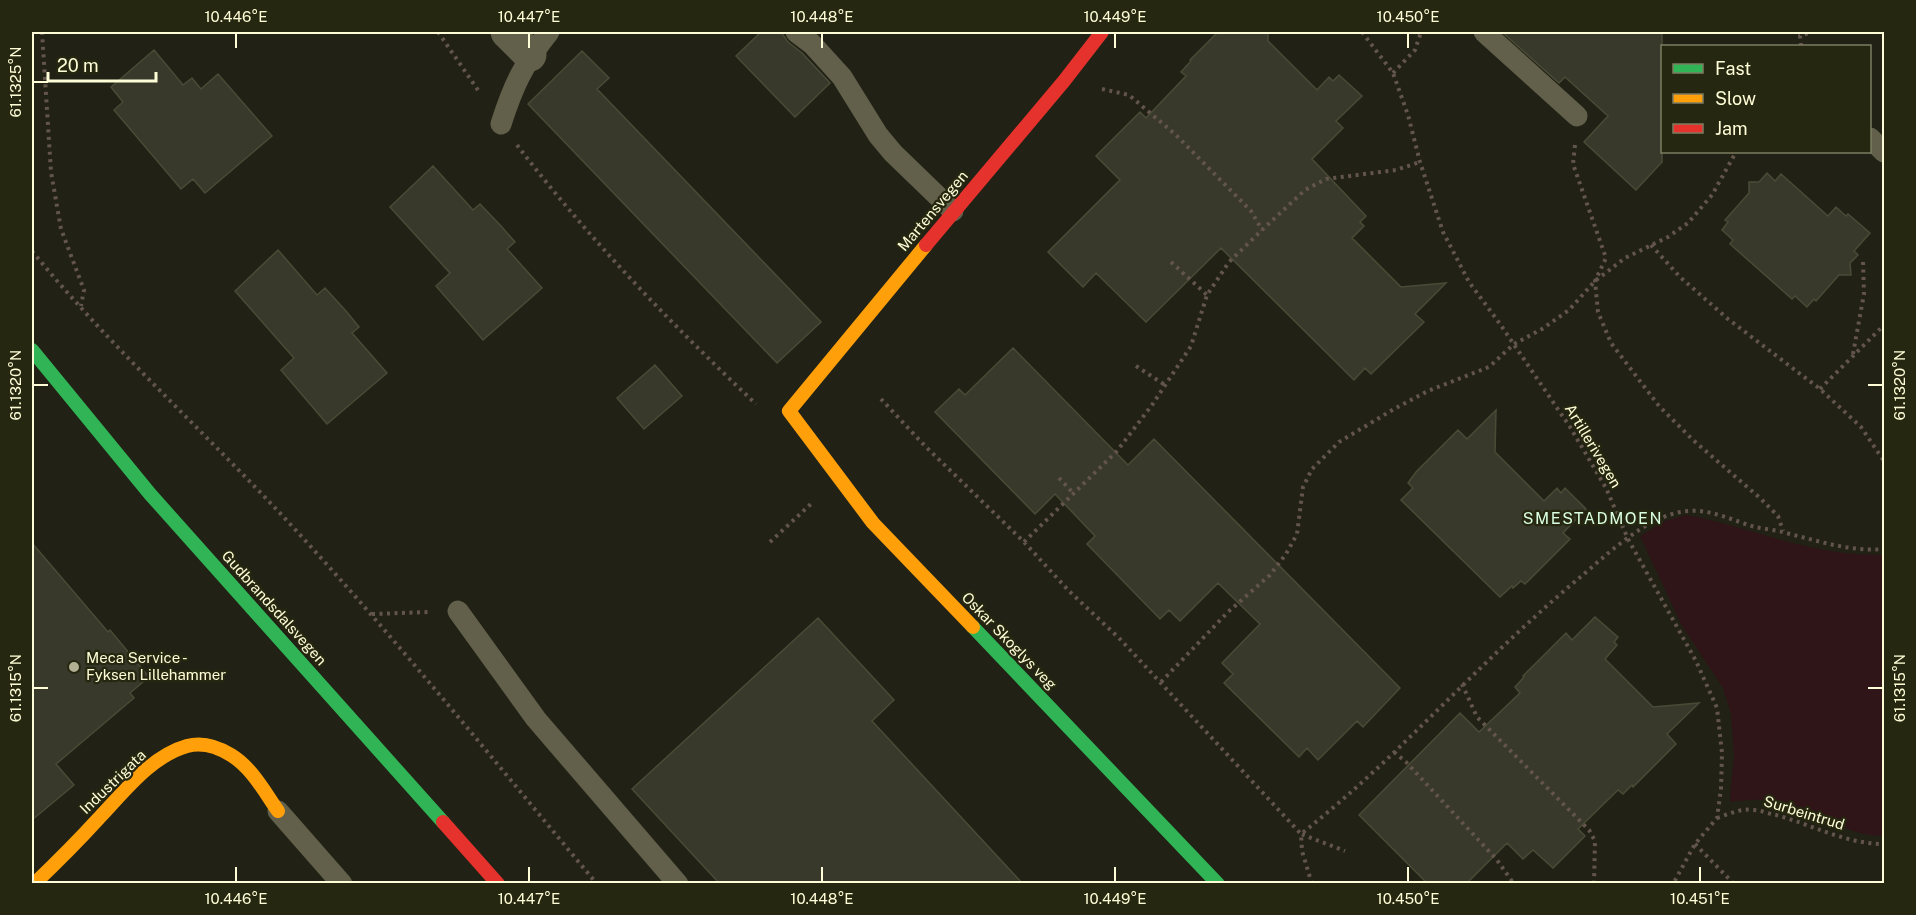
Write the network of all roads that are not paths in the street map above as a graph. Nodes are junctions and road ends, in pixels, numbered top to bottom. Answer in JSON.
{"nodes":[{"id":1,"x":507,"y":32,"type":"edge"},
{"id":2,"x":796,"y":32,"type":"edge"},
{"id":3,"x":1102,"y":32,"type":"edge"},
{"id":4,"x":1484,"y":32,"type":"edge"},
{"id":5,"x":539,"y":43,"type":"edge"},
{"id":6,"x":1577,"y":116,"type":"road end"},
{"id":7,"x":501,"y":124,"type":"road end"},
{"id":8,"x":1871,"y":140,"type":"edge"},
{"id":9,"x":1884,"y":152,"type":"edge"},
{"id":10,"x":953,"y":211,"type":"junction"},
{"id":11,"x":32,"y":350,"type":"edge"},
{"id":12,"x":789,"y":411,"type":"joint"},
{"id":13,"x":458,"y":611,"type":"road end"},
{"id":14,"x":278,"y":811,"type":"joint"},
{"id":15,"x":34,"y":884,"type":"edge"},
{"id":16,"x":342,"y":884,"type":"edge"},
{"id":17,"x":498,"y":884,"type":"edge"},
{"id":18,"x":678,"y":884,"type":"edge"},
{"id":19,"x":1218,"y":884,"type":"edge"}],
"edges":[{"from":1,"to":5,"type":"street"},
{"from":2,"to":10,"type":"lane"},
{"from":3,"to":10,"type":"street","name":"Martensvegen"},
{"from":4,"to":6,"type":"lane"},
{"from":5,"to":7,"type":"lane"},
{"from":8,"to":9,"type":"lane"},
{"from":10,"to":12,"type":"street","name":"Martensvegen"},
{"from":11,"to":17,"type":"street","name":"Gudbrandsdalsvegen"},
{"from":12,"to":19,"type":"street","name":"Oskar Skoglys veg"},
{"from":13,"to":18,"type":"lane"},
{"from":14,"to":15,"type":"street","name":"Industrigata"},
{"from":14,"to":16,"type":"lane"}]}
